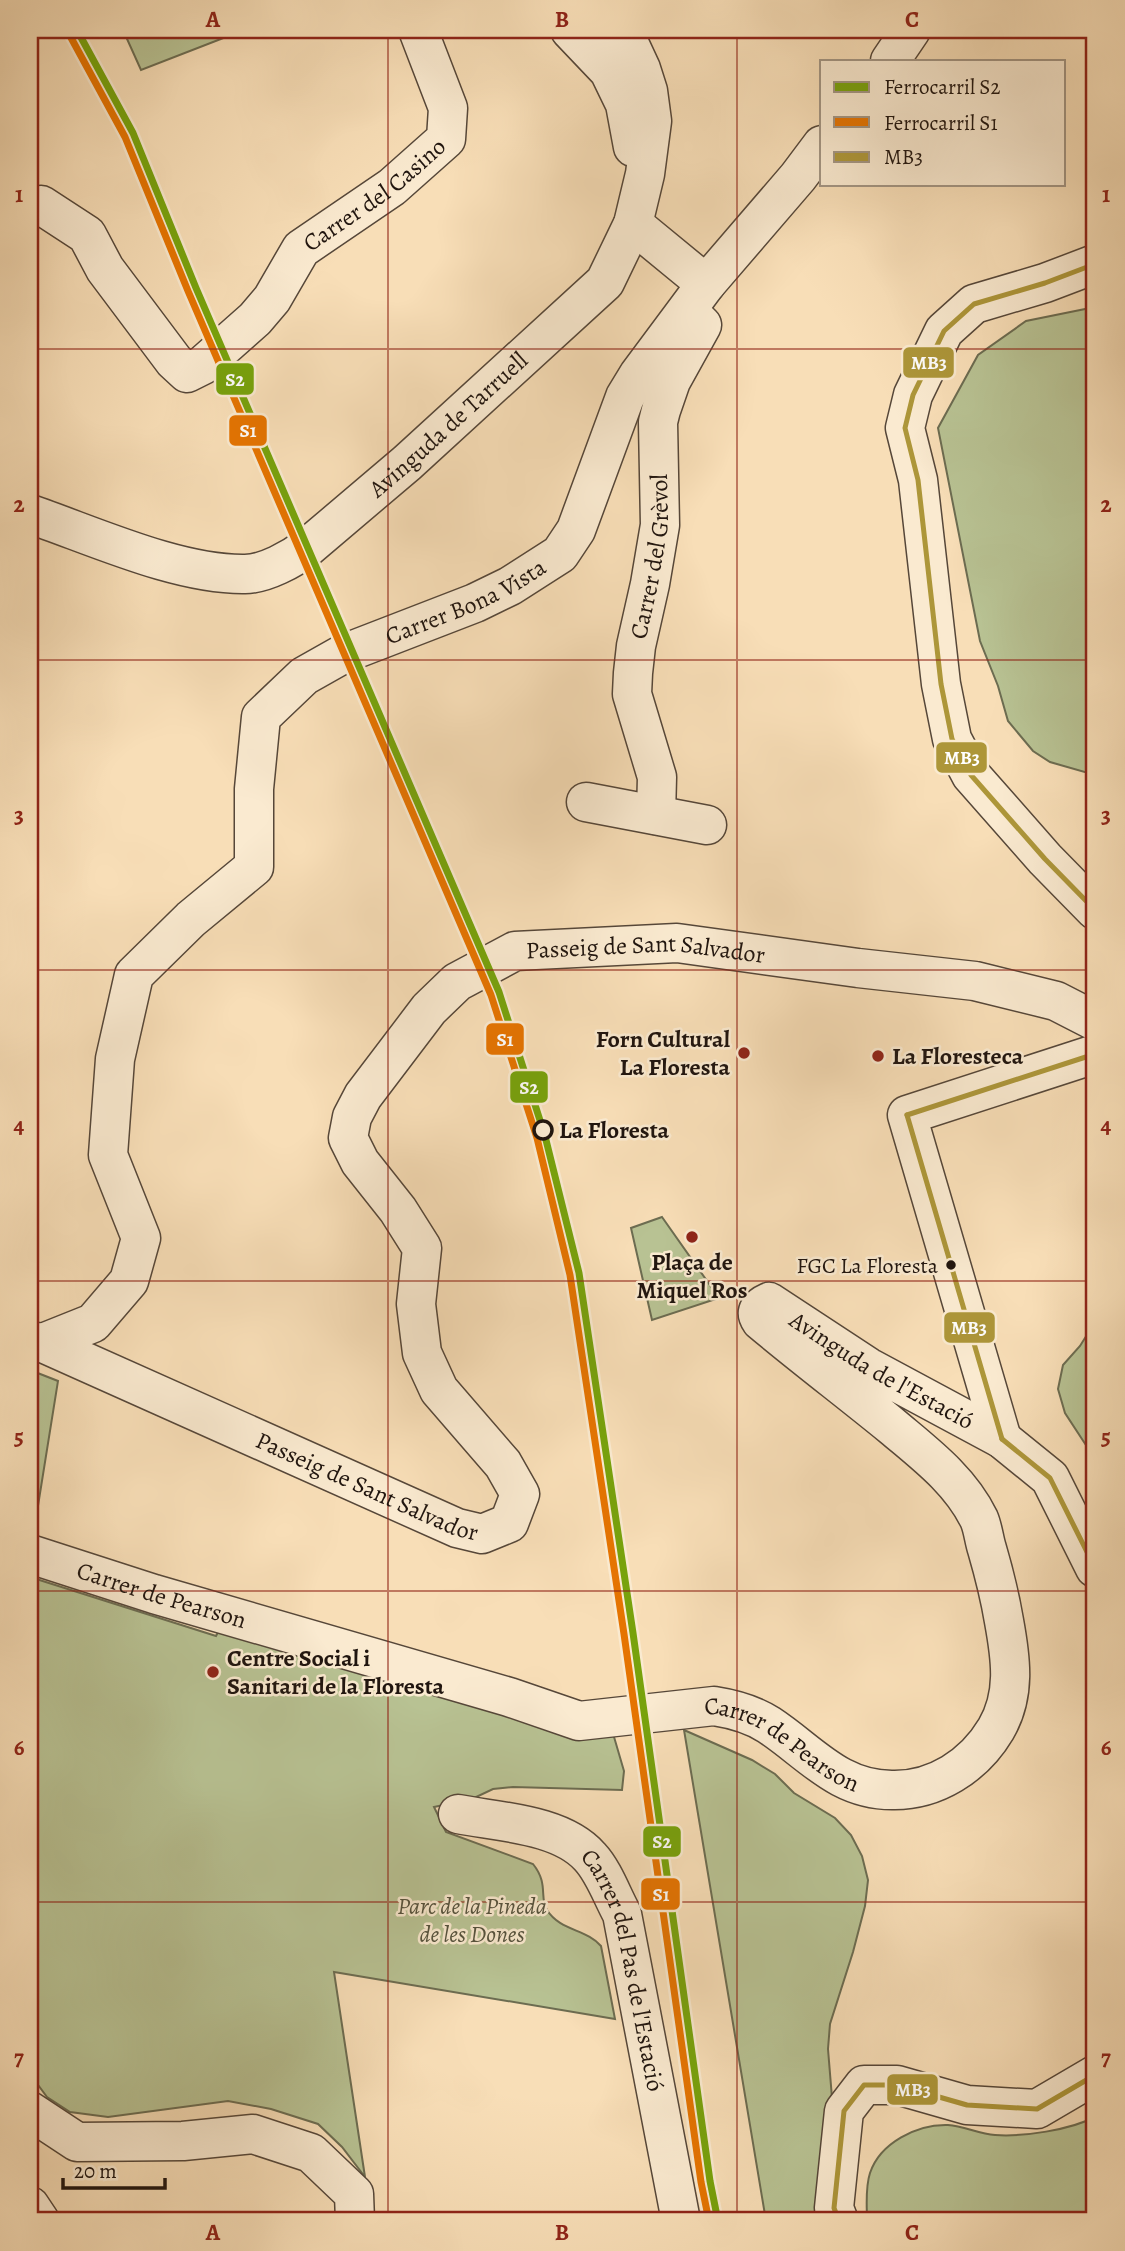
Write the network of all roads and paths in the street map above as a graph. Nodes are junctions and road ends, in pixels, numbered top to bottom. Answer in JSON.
{"nodes":[{"id":1,"x":418,"y":30,"type":"edge"},
{"id":2,"x":570,"y":30,"type":"edge"},
{"id":3,"x":619,"y":30,"type":"edge"},
{"id":4,"x":911,"y":30,"type":"edge"},
{"id":5,"x":891,"y":60,"type":"edge"},
{"id":6,"x":820,"y":148,"type":"edge"},
{"id":7,"x":30,"y":207,"type":"edge"},
{"id":8,"x":633,"y":224,"type":"junction"},
{"id":9,"x":1095,"y":264,"type":"edge"},
{"id":10,"x":697,"y":297,"type":"junction"},
{"id":11,"x":30,"y":514,"type":"edge"},
{"id":12,"x":586,"y":802,"type":"dead end"},
{"id":13,"x":656,"y":815,"type":"junction"},
{"id":14,"x":707,"y":825,"type":"dead end"},
{"id":15,"x":1095,"y":909,"type":"edge"},
{"id":16,"x":1095,"y":1021,"type":"edge"},
{"id":17,"x":1095,"y":1054,"type":"edge"},
{"id":18,"x":769,"y":1302,"type":"joint"},
{"id":19,"x":36,"y":1342,"type":"edge"},
{"id":20,"x":1002,"y":1439,"type":"junction"},
{"id":21,"x":30,"y":1554,"type":"edge"},
{"id":22,"x":1095,"y":1568,"type":"edge"},
{"id":23,"x":458,"y":1814,"type":"dead end"},
{"id":24,"x":1095,"y":2075,"type":"edge"},
{"id":25,"x":30,"y":2111,"type":"edge"},
{"id":26,"x":30,"y":2206,"type":"edge"},
{"id":27,"x":40,"y":2221,"type":"edge"},
{"id":28,"x":355,"y":2221,"type":"edge"},
{"id":29,"x":681,"y":2221,"type":"edge"},
{"id":30,"x":839,"y":2221,"type":"edge"}],
"edges":[{"from":1,"to":7,"type":"street","name":"Carrer del Casino"},
{"from":2,"to":8,"type":"street"},
{"from":3,"to":8,"type":"street","name":"Avinguda de Tarruell"},
{"from":4,"to":5,"type":"street"},
{"from":6,"to":10,"type":"street","name":"Carrer Bona Vista"},
{"from":8,"to":10,"type":"street"},
{"from":8,"to":11,"type":"street","name":"Avinguda de Tarruell"},
{"from":9,"to":15,"type":"street"},
{"from":10,"to":13,"type":"street","name":"Carrer del Grèvol"},
{"from":10,"to":19,"type":"street","name":"Carrer Bona Vista"},
{"from":12,"to":13,"type":"street"},
{"from":13,"to":14,"type":"street"},
{"from":16,"to":19,"type":"street","name":"Passeig de Sant Salvador"},
{"from":17,"to":20,"type":"street"},
{"from":18,"to":20,"type":"street","name":"Avinguda de l'Estació"},
{"from":18,"to":21,"type":"street","name":"Carrer de Pearson"},
{"from":20,"to":22,"type":"street","name":"Avinguda de l'Estació"},
{"from":23,"to":29,"type":"street","name":"Carrer del Pas de l'Estació"},
{"from":24,"to":30,"type":"street"},
{"from":25,"to":28,"type":"street"},
{"from":26,"to":27,"type":"street"}]}
